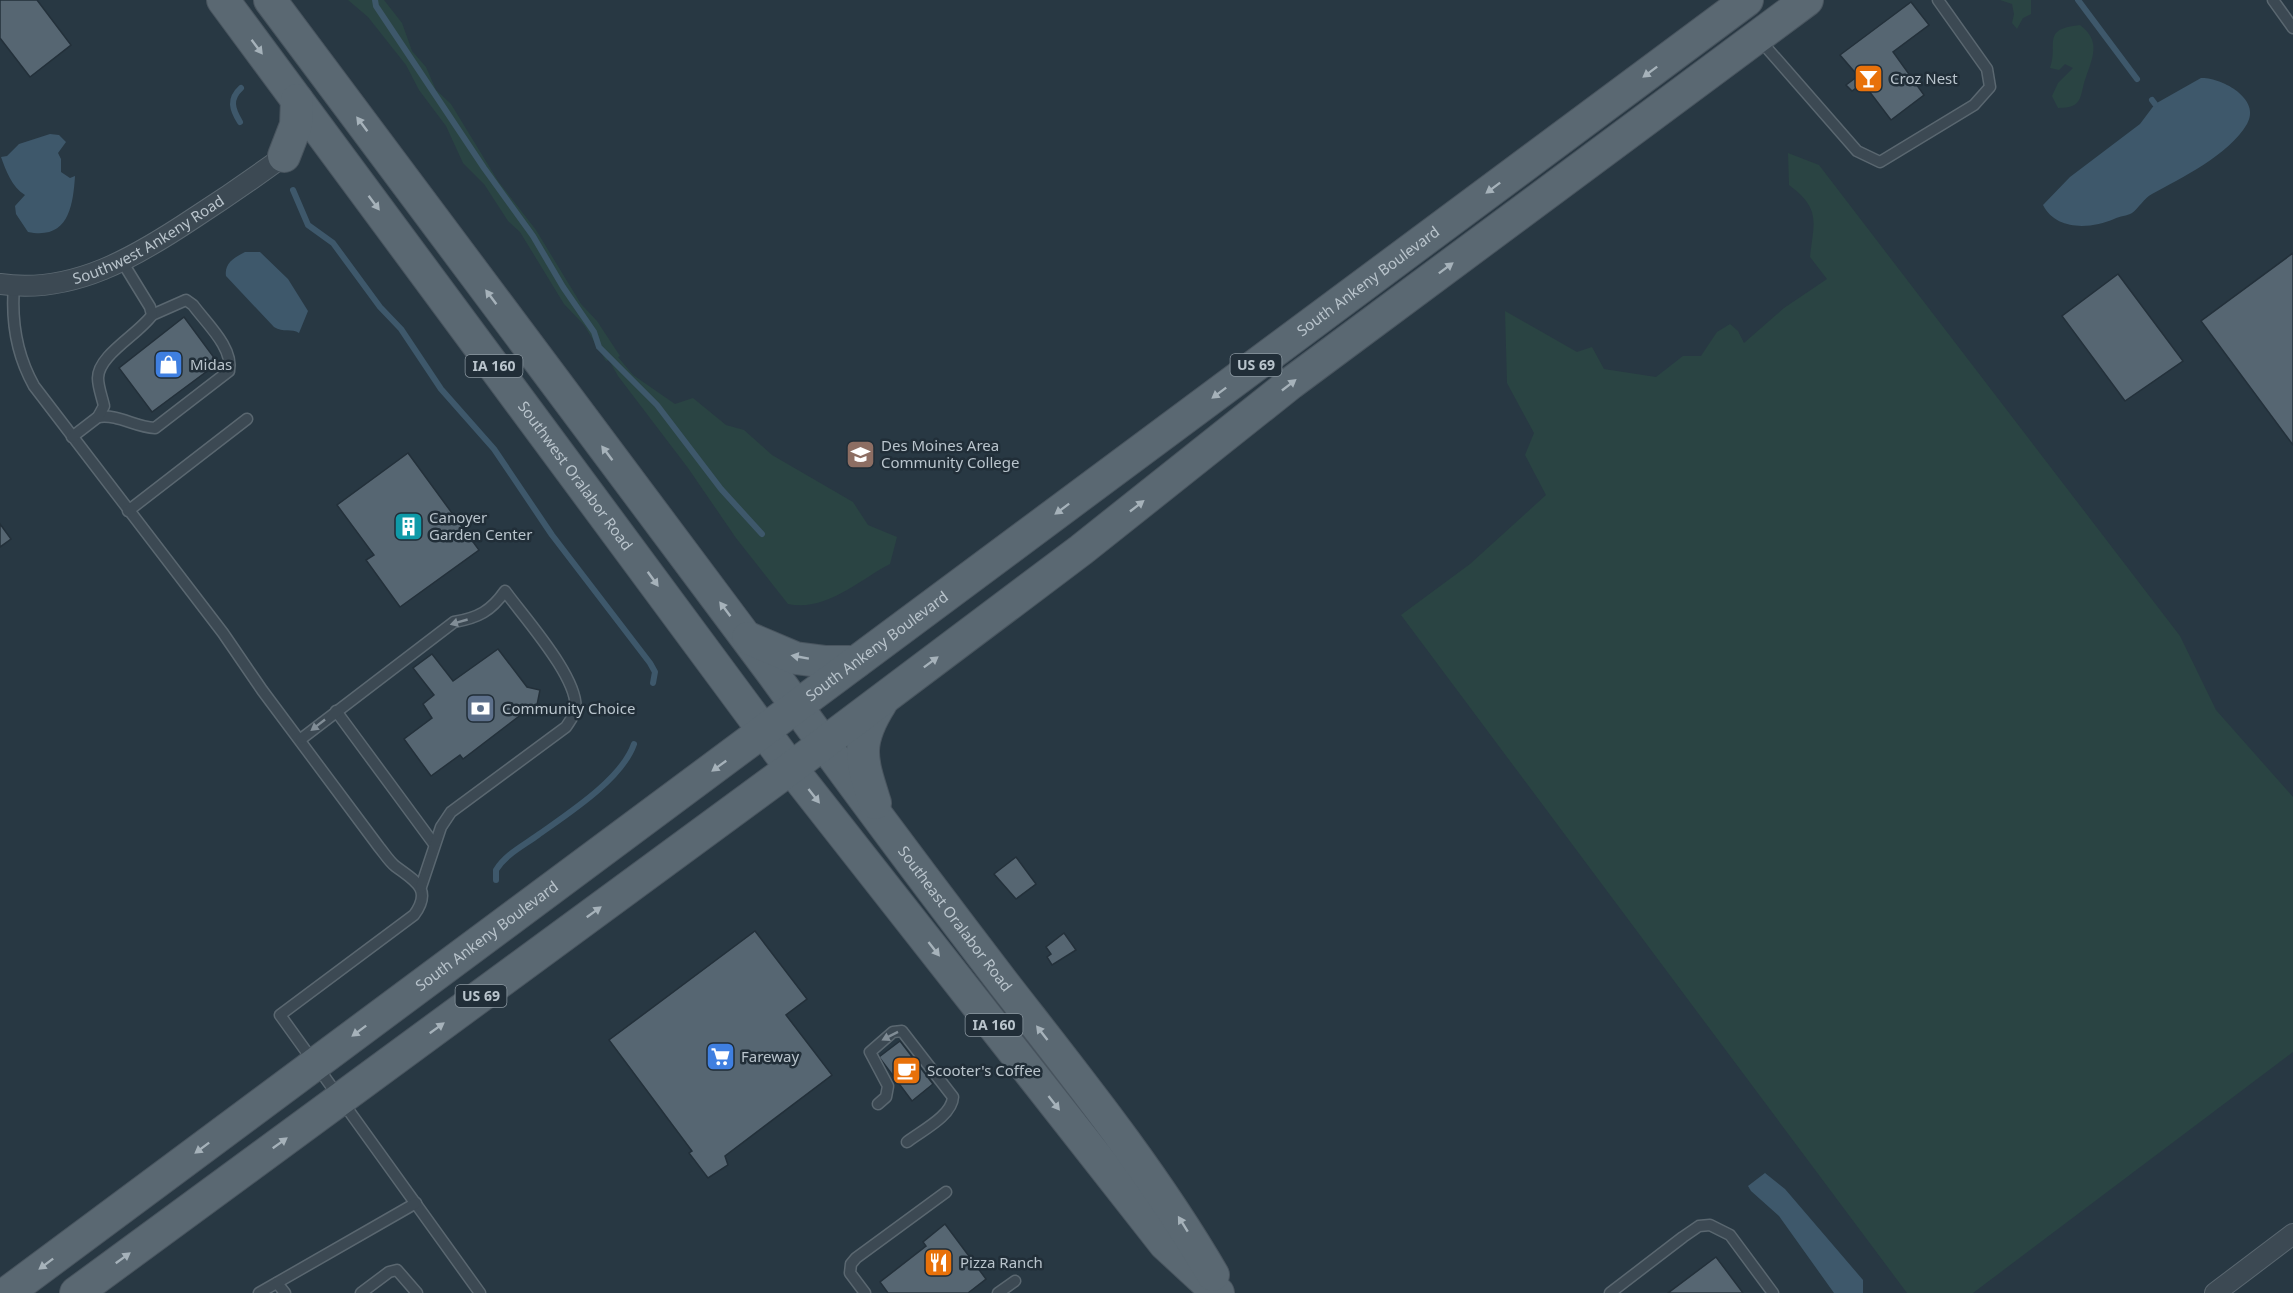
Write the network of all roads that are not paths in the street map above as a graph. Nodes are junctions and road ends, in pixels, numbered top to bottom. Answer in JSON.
{"nodes":[{"id":1,"x":222,"y":0,"type":"edge"},
{"id":2,"x":270,"y":0,"type":"edge"},
{"id":3,"x":1747,"y":0,"type":"edge"},
{"id":4,"x":1807,"y":0,"type":"edge"},
{"id":5,"x":1938,"y":0,"type":"edge"},
{"id":6,"x":2273,"y":0,"type":"edge"},
{"id":7,"x":2293,"y":28,"type":"edge"},
{"id":8,"x":1757,"y":37,"type":"junction"},
{"id":9,"x":1680,"y":50,"type":"junction"},
{"id":10,"x":1701,"y":79,"type":"junction"},
{"id":11,"x":297,"y":100,"type":"junction"},
{"id":12,"x":284,"y":156,"type":"junction"},
{"id":13,"x":338,"y":156,"type":"junction"},
{"id":14,"x":123,"y":262,"type":"junction"},
{"id":15,"x":7,"y":285,"type":"edge"},
{"id":16,"x":152,"y":315,"type":"junction"},
{"id":17,"x":98,"y":417,"type":"junction"},
{"id":18,"x":247,"y":419,"type":"dead end"},
{"id":19,"x":72,"y":437,"type":"junction"},
{"id":20,"x":128,"y":511,"type":"junction"},
{"id":21,"x":746,"y":638,"type":"junction"},
{"id":22,"x":856,"y":662,"type":"junction"},
{"id":23,"x":885,"y":697,"type":"junction"},
{"id":24,"x":336,"y":711,"type":"junction"},
{"id":25,"x":810,"y":725,"type":"junction"},
{"id":26,"x":300,"y":739,"type":"junction"},
{"id":27,"x":778,"y":749,"type":"junction"},
{"id":28,"x":880,"y":820,"type":"junction"},
{"id":29,"x":434,"y":844,"type":"junction"},
{"id":30,"x":421,"y":887,"type":"junction"},
{"id":31,"x":315,"y":1064,"type":"junction"},
{"id":32,"x":340,"y":1099,"type":"junction"},
{"id":33,"x":878,"y":1104,"type":"dead end"},
{"id":34,"x":907,"y":1142,"type":"dead end"},
{"id":35,"x":946,"y":1192,"type":"dead end"},
{"id":36,"x":416,"y":1203,"type":"junction"},
{"id":37,"x":2293,"y":1234,"type":"edge"},
{"id":38,"x":1015,"y":1281,"type":"dead end"},
{"id":39,"x":277,"y":1283,"type":"junction"},
{"id":40,"x":7,"y":1293,"type":"edge"},
{"id":41,"x":76,"y":1293,"type":"edge"},
{"id":42,"x":259,"y":1293,"type":"edge"},
{"id":43,"x":285,"y":1293,"type":"edge"},
{"id":44,"x":362,"y":1293,"type":"edge"},
{"id":45,"x":417,"y":1293,"type":"edge"},
{"id":46,"x":480,"y":1293,"type":"edge"},
{"id":47,"x":865,"y":1293,"type":"edge"},
{"id":48,"x":998,"y":1293,"type":"edge"},
{"id":49,"x":1220,"y":1293,"type":"edge"},
{"id":50,"x":1610,"y":1293,"type":"edge"},
{"id":51,"x":1773,"y":1293,"type":"edge"},
{"id":52,"x":2215,"y":1293,"type":"edge"}],
"edges":[{"from":1,"to":11,"type":"main road","name":"Southwest Oralabor Road","number":"IA 160","one_way":true},
{"from":21,"to":2,"type":"main road","number":"IA 160","one_way":true},
{"from":3,"to":9,"type":"main road","name":"South Ankeny Boulevard","number":"US 69"},
{"from":4,"to":8,"type":"main road","name":"South Ankeny Boulevard","number":"US 69"},
{"from":5,"to":8,"type":"lane"},
{"from":6,"to":7,"type":"lane"},
{"from":8,"to":10,"type":"main road","name":"South Ankeny Boulevard","number":"US 69"},
{"from":9,"to":10,"type":"main road"},
{"from":9,"to":22,"type":"main road","name":"South Ankeny Boulevard","number":"US 69","one_way":true},
{"from":23,"to":10,"type":"main road","name":"South Ankeny Boulevard","number":"US 69","one_way":true},
{"from":11,"to":12,"type":"main road"},
{"from":11,"to":13,"type":"main road","name":"Southwest Oralabor Road","number":"IA 160"},
{"from":12,"to":13,"type":"main road"},
{"from":12,"to":14,"type":"street","name":"Southwest Ankeny Road"},
{"from":13,"to":27,"type":"main road","name":"Southwest Oralabor Road","number":"IA 160","one_way":true},
{"from":14,"to":15,"type":"street","name":"Southwest Ankeny Road"},
{"from":14,"to":16,"type":"lane"},
{"from":15,"to":19,"type":"lane"},
{"from":16,"to":17,"type":"lane"},
{"from":16,"to":17,"type":"lane"},
{"from":17,"to":19,"type":"lane"},
{"from":18,"to":20,"type":"lane"},
{"from":19,"to":20,"type":"lane"},
{"from":20,"to":26,"type":"lane"},
{"from":22,"to":21,"type":"main road","one_way":true},
{"from":21,"to":25,"type":"main road","number":"IA 160"},
{"from":22,"to":25,"type":"main road","name":"South Ankeny Boulevard","number":"US 69"},
{"from":23,"to":25,"type":"main road","name":"South Ankeny Boulevard","number":"US 69"},
{"from":23,"to":28,"type":"main road"},
{"from":24,"to":26,"type":"lane","one_way":true},
{"from":24,"to":29,"type":"lane"},
{"from":29,"to":24,"type":"lane","one_way":true},
{"from":25,"to":27,"type":"main road","name":"South Ankeny Boulevard","number":"US 69"},
{"from":25,"to":27,"type":"main road","name":"South Ankeny Boulevard","number":"US 69"},
{"from":25,"to":28,"type":"main road","name":"Southeast Oralabor Road","number":"IA 160"},
{"from":26,"to":30,"type":"lane"},
{"from":27,"to":31,"type":"main road","name":"South Ankeny Boulevard","number":"US 69","one_way":true},
{"from":32,"to":27,"type":"main road","name":"South Ankeny Boulevard","number":"US 69","one_way":true},
{"from":27,"to":49,"type":"main road","name":"Southeast Oralabor Road","number":"IA 160","one_way":true},
{"from":49,"to":28,"type":"main road","name":"Southeast Oralabor Road","number":"IA 160","one_way":true},
{"from":29,"to":30,"type":"lane"},
{"from":30,"to":31,"type":"lane"},
{"from":31,"to":32,"type":"lane"},
{"from":31,"to":40,"type":"main road","name":"South Ankeny Boulevard","number":"US 69","one_way":true},
{"from":32,"to":36,"type":"lane"},
{"from":41,"to":32,"type":"main road","name":"South Ankeny Boulevard","number":"US 69","one_way":true},
{"from":34,"to":33,"type":"lane","one_way":true},
{"from":35,"to":47,"type":"lane"},
{"from":36,"to":39,"type":"lane"},
{"from":36,"to":46,"type":"lane"},
{"from":37,"to":52,"type":"street"},
{"from":38,"to":48,"type":"lane"},
{"from":39,"to":42,"type":"lane"},
{"from":39,"to":43,"type":"lane"},
{"from":44,"to":45,"type":"lane"},
{"from":50,"to":51,"type":"lane"}]}
